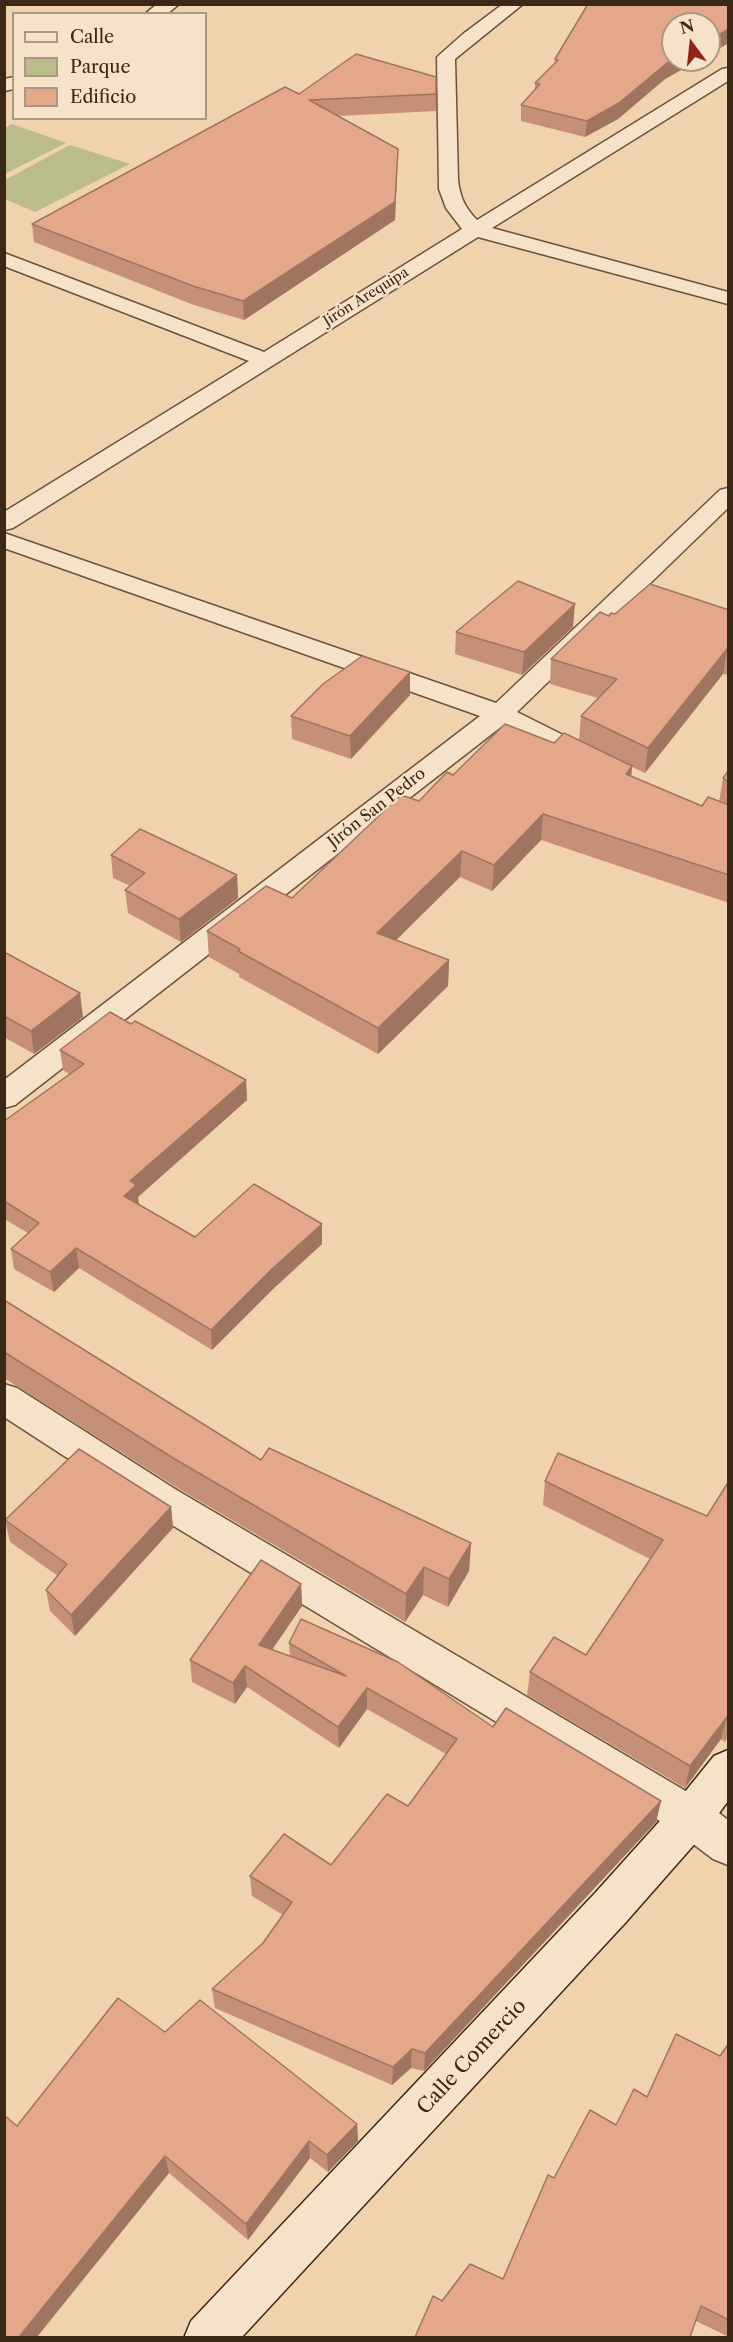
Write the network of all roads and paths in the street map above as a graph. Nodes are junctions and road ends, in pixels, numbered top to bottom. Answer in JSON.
{"nodes":[{"id":1,"x":171,"y":4,"type":"edge"},
{"id":2,"x":515,"y":4,"type":"edge"},
{"id":3,"x":157,"y":12,"type":"edge"},
{"id":4,"x":729,"y":72,"type":"edge"},
{"id":5,"x":705,"y":89,"type":"junction"},
{"id":6,"x":729,"y":94,"type":"edge"},
{"id":7,"x":475,"y":230,"type":"junction"},
{"id":8,"x":4,"y":259,"type":"edge"},
{"id":9,"x":729,"y":298,"type":"edge"},
{"id":10,"x":265,"y":360,"type":"junction"},
{"id":11,"x":729,"y":495,"type":"edge"},
{"id":12,"x":4,"y":523,"type":"edge"},
{"id":13,"x":4,"y":540,"type":"edge"},
{"id":14,"x":500,"y":714,"type":"junction"},
{"id":15,"x":619,"y":774,"type":"edge"},
{"id":16,"x":4,"y":1097,"type":"edge"},
{"id":17,"x":4,"y":1398,"type":"edge"},
{"id":18,"x":729,"y":1769,"type":"edge"},
{"id":19,"x":691,"y":1817,"type":"junction"},
{"id":20,"x":729,"y":1845,"type":"edge"},
{"id":21,"x":208,"y":2337,"type":"edge"}],
"edges":[{"from":1,"to":3,"type":"street"},
{"from":2,"to":7,"type":"street"},
{"from":4,"to":5,"type":"street","name":"Jirón Arequipa"},
{"from":5,"to":6,"type":"street"},
{"from":5,"to":7,"type":"street","name":"Jirón Arequipa"},
{"from":7,"to":9,"type":"street"},
{"from":7,"to":10,"type":"street","name":"Jirón Arequipa"},
{"from":8,"to":10,"type":"street"},
{"from":10,"to":12,"type":"street","name":"Jirón Arequipa"},
{"from":11,"to":14,"type":"street","name":"Jirón San Pedro"},
{"from":13,"to":14,"type":"street"},
{"from":14,"to":15,"type":"street"},
{"from":14,"to":16,"type":"street","name":"Jirón San Pedro"},
{"from":17,"to":19,"type":"street"},
{"from":18,"to":19,"type":"street","name":"Calle Comercio"},
{"from":19,"to":20,"type":"street"},
{"from":19,"to":21,"type":"street","name":"Calle Comercio"}]}
